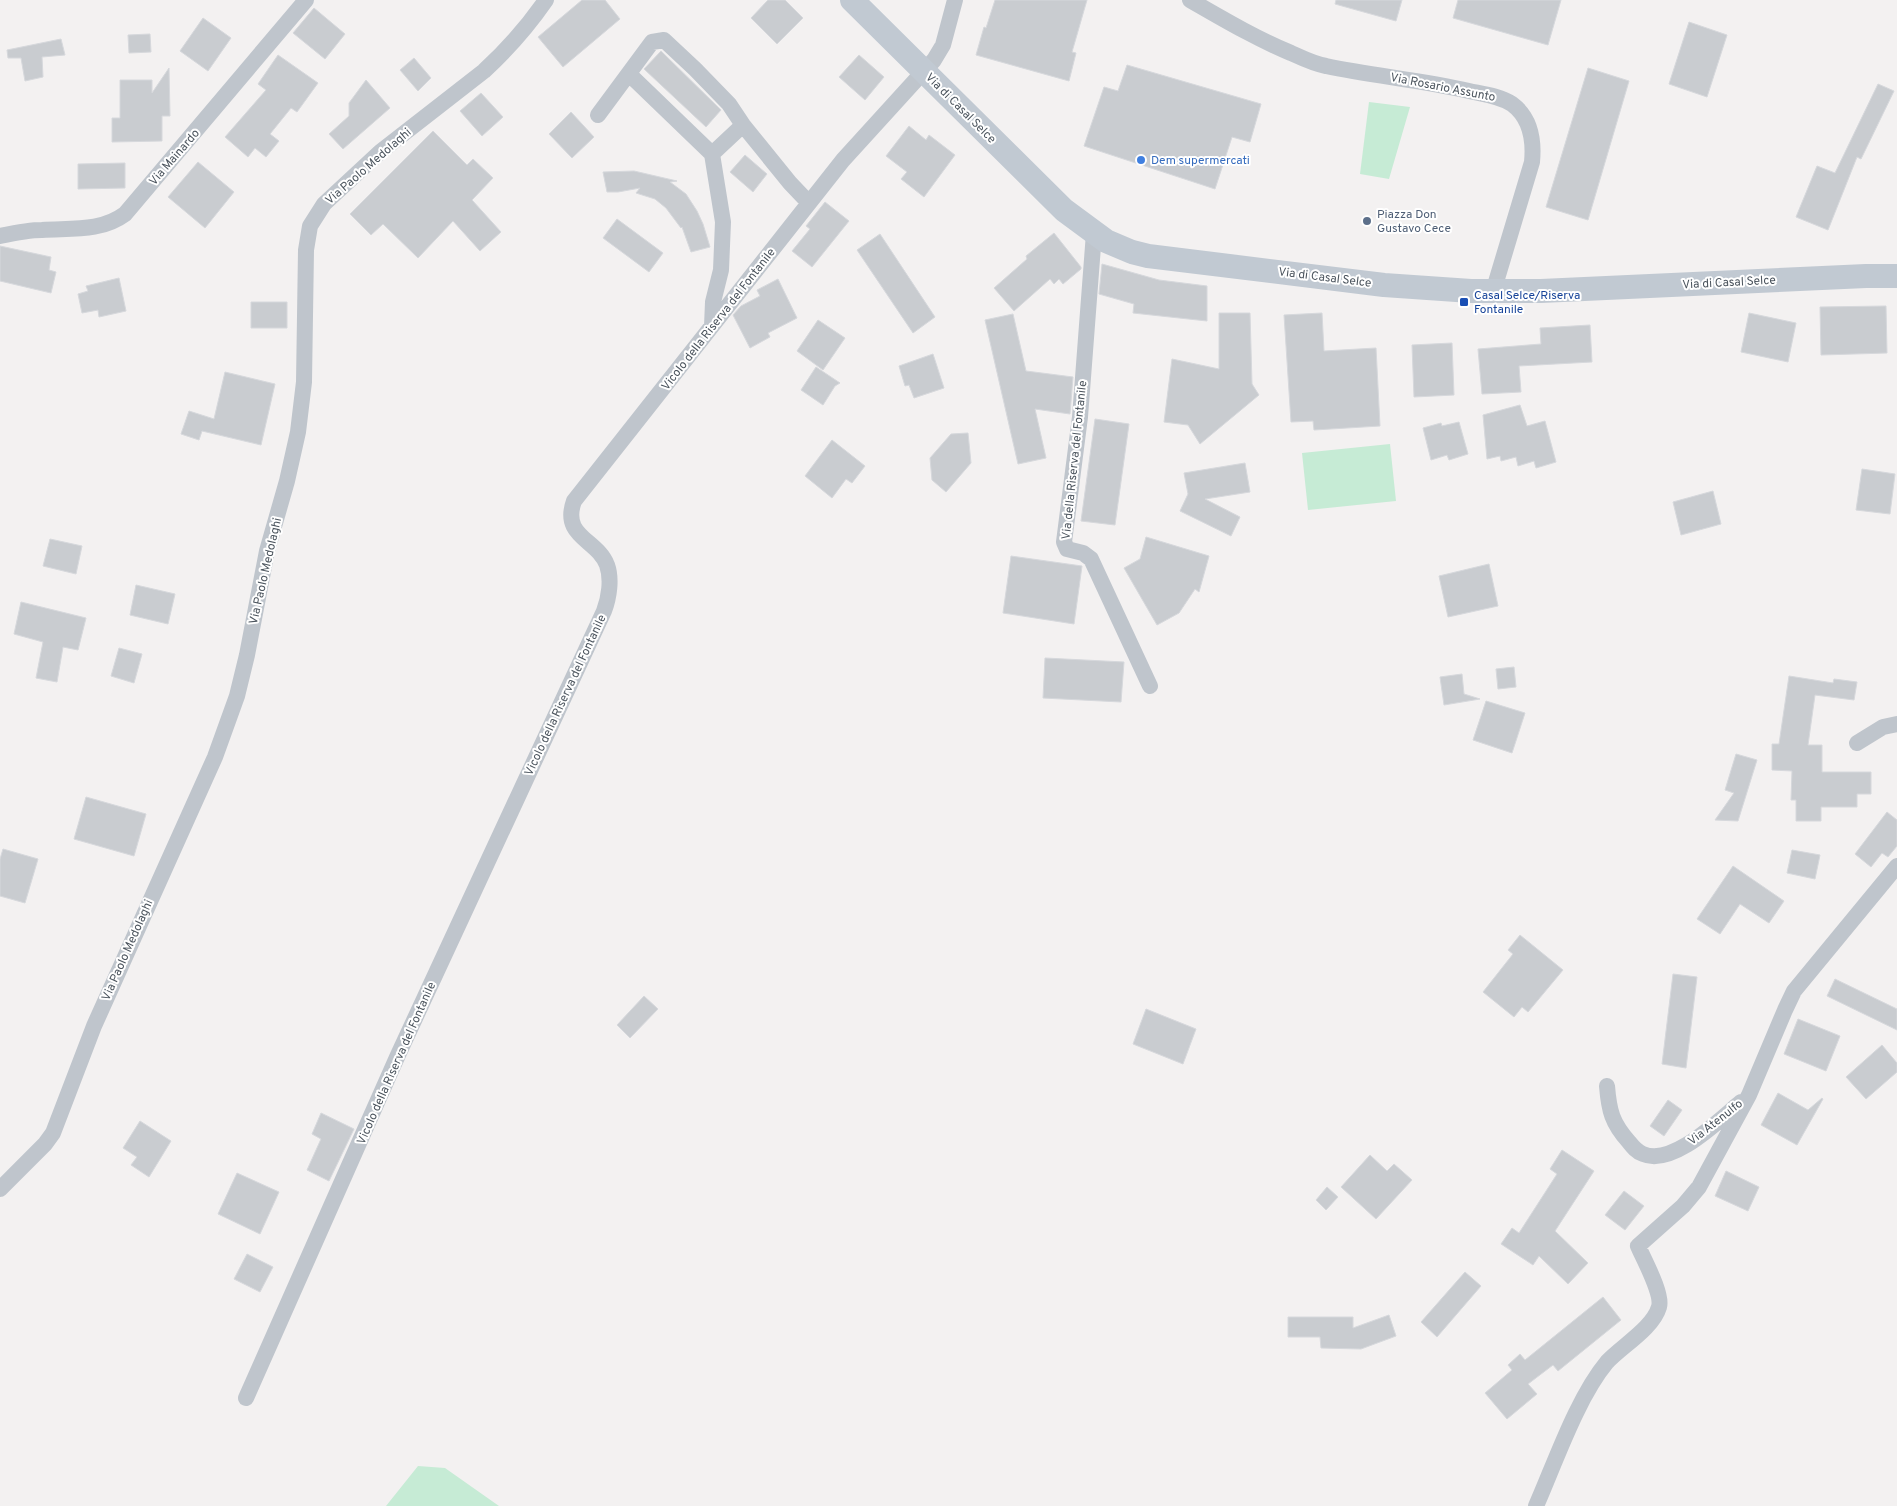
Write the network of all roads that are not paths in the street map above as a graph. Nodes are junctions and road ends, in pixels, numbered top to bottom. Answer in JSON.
{"nodes":[{"id":1,"x":306,"y":0,"type":"edge"},
{"id":2,"x":546,"y":0,"type":"edge"},
{"id":3,"x":852,"y":0,"type":"edge"},
{"id":4,"x":955,"y":0,"type":"edge"},
{"id":5,"x":1190,"y":0,"type":"edge"},
{"id":6,"x":924,"y":72,"type":"junction"},
{"id":7,"x":629,"y":74,"type":"junction"},
{"id":8,"x":598,"y":115,"type":"dead end"},
{"id":9,"x":743,"y":125,"type":"junction"},
{"id":10,"x":712,"y":154,"type":"junction"},
{"id":11,"x":809,"y":203,"type":"junction"},
{"id":12,"x":1094,"y":233,"type":"junction"},
{"id":13,"x":0,"y":236,"type":"edge"},
{"id":14,"x":1897,"y":276,"type":"edge"},
{"id":15,"x":1493,"y":292,"type":"junction"},
{"id":16,"x":712,"y":326,"type":"junction"},
{"id":17,"x":1150,"y":686,"type":"dead end"},
{"id":18,"x":1897,"y":724,"type":"edge"},
{"id":19,"x":1858,"y":743,"type":"dead end"},
{"id":20,"x":1897,"y":866,"type":"edge"},
{"id":21,"x":1607,"y":1086,"type":"dead end"},
{"id":22,"x":1749,"y":1095,"type":"junction"},
{"id":23,"x":0,"y":1189,"type":"edge"},
{"id":24,"x":246,"y":1398,"type":"dead end"},
{"id":25,"x":1536,"y":1506,"type":"edge"}],
"edges":[{"from":1,"to":13,"type":"street","name":"Via Mainardo"},
{"from":2,"to":23,"type":"street","name":"Via Paolo Medolaghi"},
{"from":3,"to":6,"type":"main road","name":"Via di Casal Selce"},
{"from":4,"to":6,"type":"street","name":"Vicolo della Riserva del Fontanile"},
{"from":5,"to":15,"type":"street","name":"Via Rosario Assunto"},
{"from":6,"to":11,"type":"street","name":"Vicolo della Riserva del Fontanile"},
{"from":6,"to":12,"type":"main road","name":"Via di Casal Selce"},
{"from":7,"to":8,"type":"street"},
{"from":7,"to":9,"type":"street"},
{"from":7,"to":10,"type":"street"},
{"from":9,"to":10,"type":"street"},
{"from":9,"to":11,"type":"street"},
{"from":10,"to":16,"type":"street"},
{"from":11,"to":16,"type":"street","name":"Vicolo della Riserva del Fontanile"},
{"from":12,"to":15,"type":"main road","name":"Via di Casal Selce"},
{"from":12,"to":17,"type":"street","name":"Via della Riserva del Fontanile"},
{"from":14,"to":15,"type":"main road","name":"Via di Casal Selce"},
{"from":16,"to":24,"type":"street","name":"Vicolo della Riserva del Fontanile"},
{"from":18,"to":19,"type":"street"},
{"from":20,"to":22,"type":"street"},
{"from":21,"to":22,"type":"street","name":"Via Atenulfo"},
{"from":22,"to":25,"type":"street"}]}
